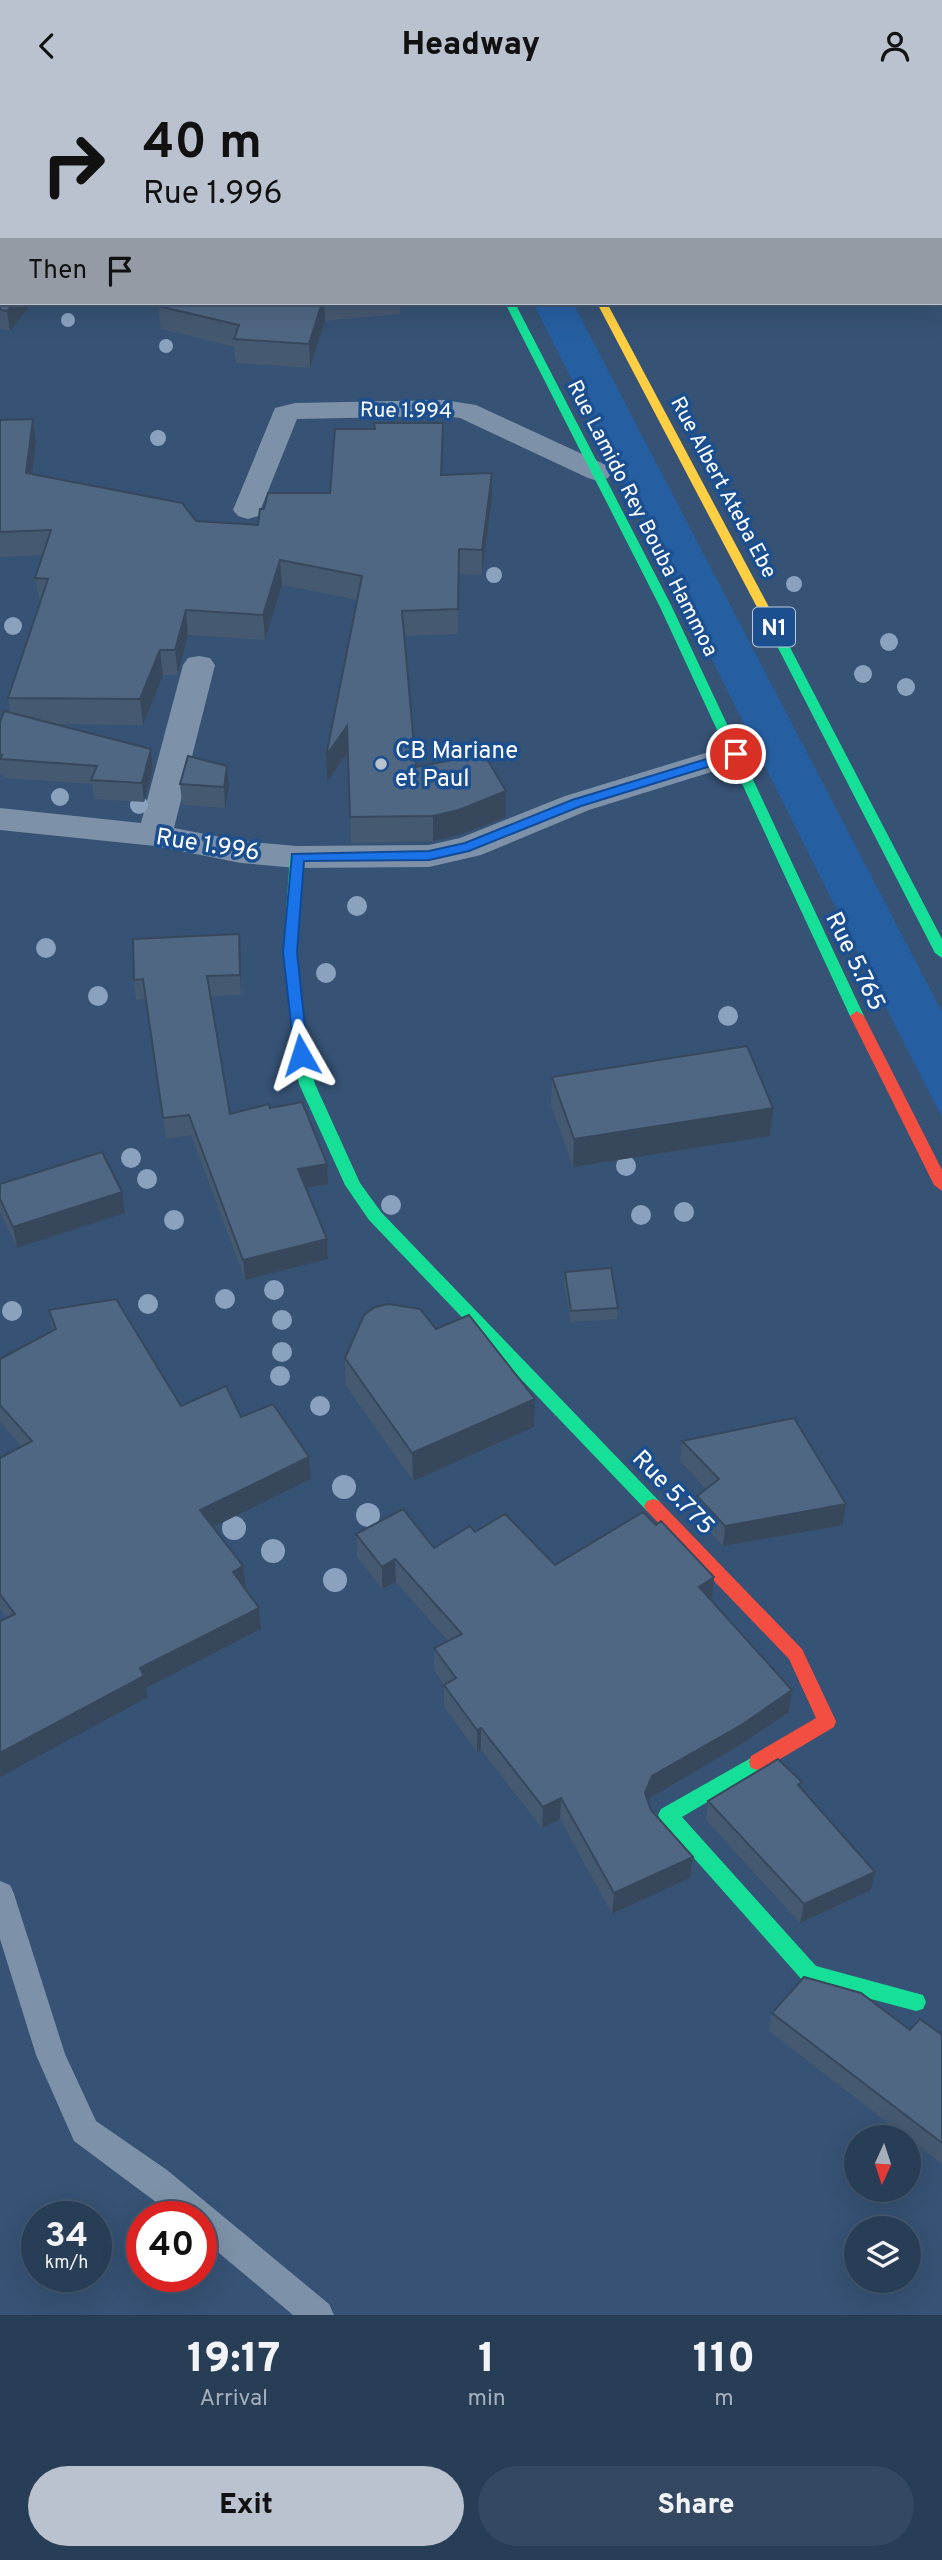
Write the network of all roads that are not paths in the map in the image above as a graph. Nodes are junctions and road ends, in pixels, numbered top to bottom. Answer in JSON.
{"nodes":[{"id":1,"x":511,"y":305,"type":"edge"},
{"id":2,"x":603,"y":305,"type":"edge"},
{"id":3,"x":598,"y":473,"type":"junction"},
{"id":4,"x":248,"y":510,"type":"dead end"},
{"id":5,"x":199,"y":665,"type":"dead end"},
{"id":6,"x":736,"y":754,"type":"junction"},
{"id":7,"x":0,"y":819,"type":"edge"},
{"id":8,"x":155,"y":835,"type":"junction"},
{"id":9,"x":297,"y":857,"type":"junction"},
{"id":10,"x":942,"y":953,"type":"edge"},
{"id":11,"x":942,"y":1185,"type":"edge"},
{"id":12,"x":0,"y":1893,"type":"edge"},
{"id":13,"x":916,"y":2002,"type":"dead end"},
{"id":14,"x":180,"y":2201,"type":"edge"},
{"id":15,"x":217,"y":2231,"type":"edge"},
{"id":16,"x":318,"y":2315,"type":"edge"}],
"edges":[{"from":1,"to":3,"type":"main road","name":"Rue Lamido Rey Bouba Hammoa"},
{"from":2,"to":10,"type":"main road","name":"Rue Albert Ateba Ebe","number":"N1"},
{"from":3,"to":4,"type":"street","name":"Rue 1.994"},
{"from":3,"to":6,"type":"main road","name":"Rue Lamido Rey Bouba Hammoa"},
{"from":5,"to":8,"type":"street"},
{"from":6,"to":9,"type":"street","name":"Rue 1.996"},
{"from":6,"to":11,"type":"main road","name":"Rue 5.765"},
{"from":7,"to":8,"type":"street","name":"Rue 1.996"},
{"from":8,"to":9,"type":"street","name":"Rue 1.996"},
{"from":9,"to":13,"type":"main road","name":"Rue 5.775"},
{"from":12,"to":14,"type":"lane"},
{"from":15,"to":16,"type":"lane"}]}
